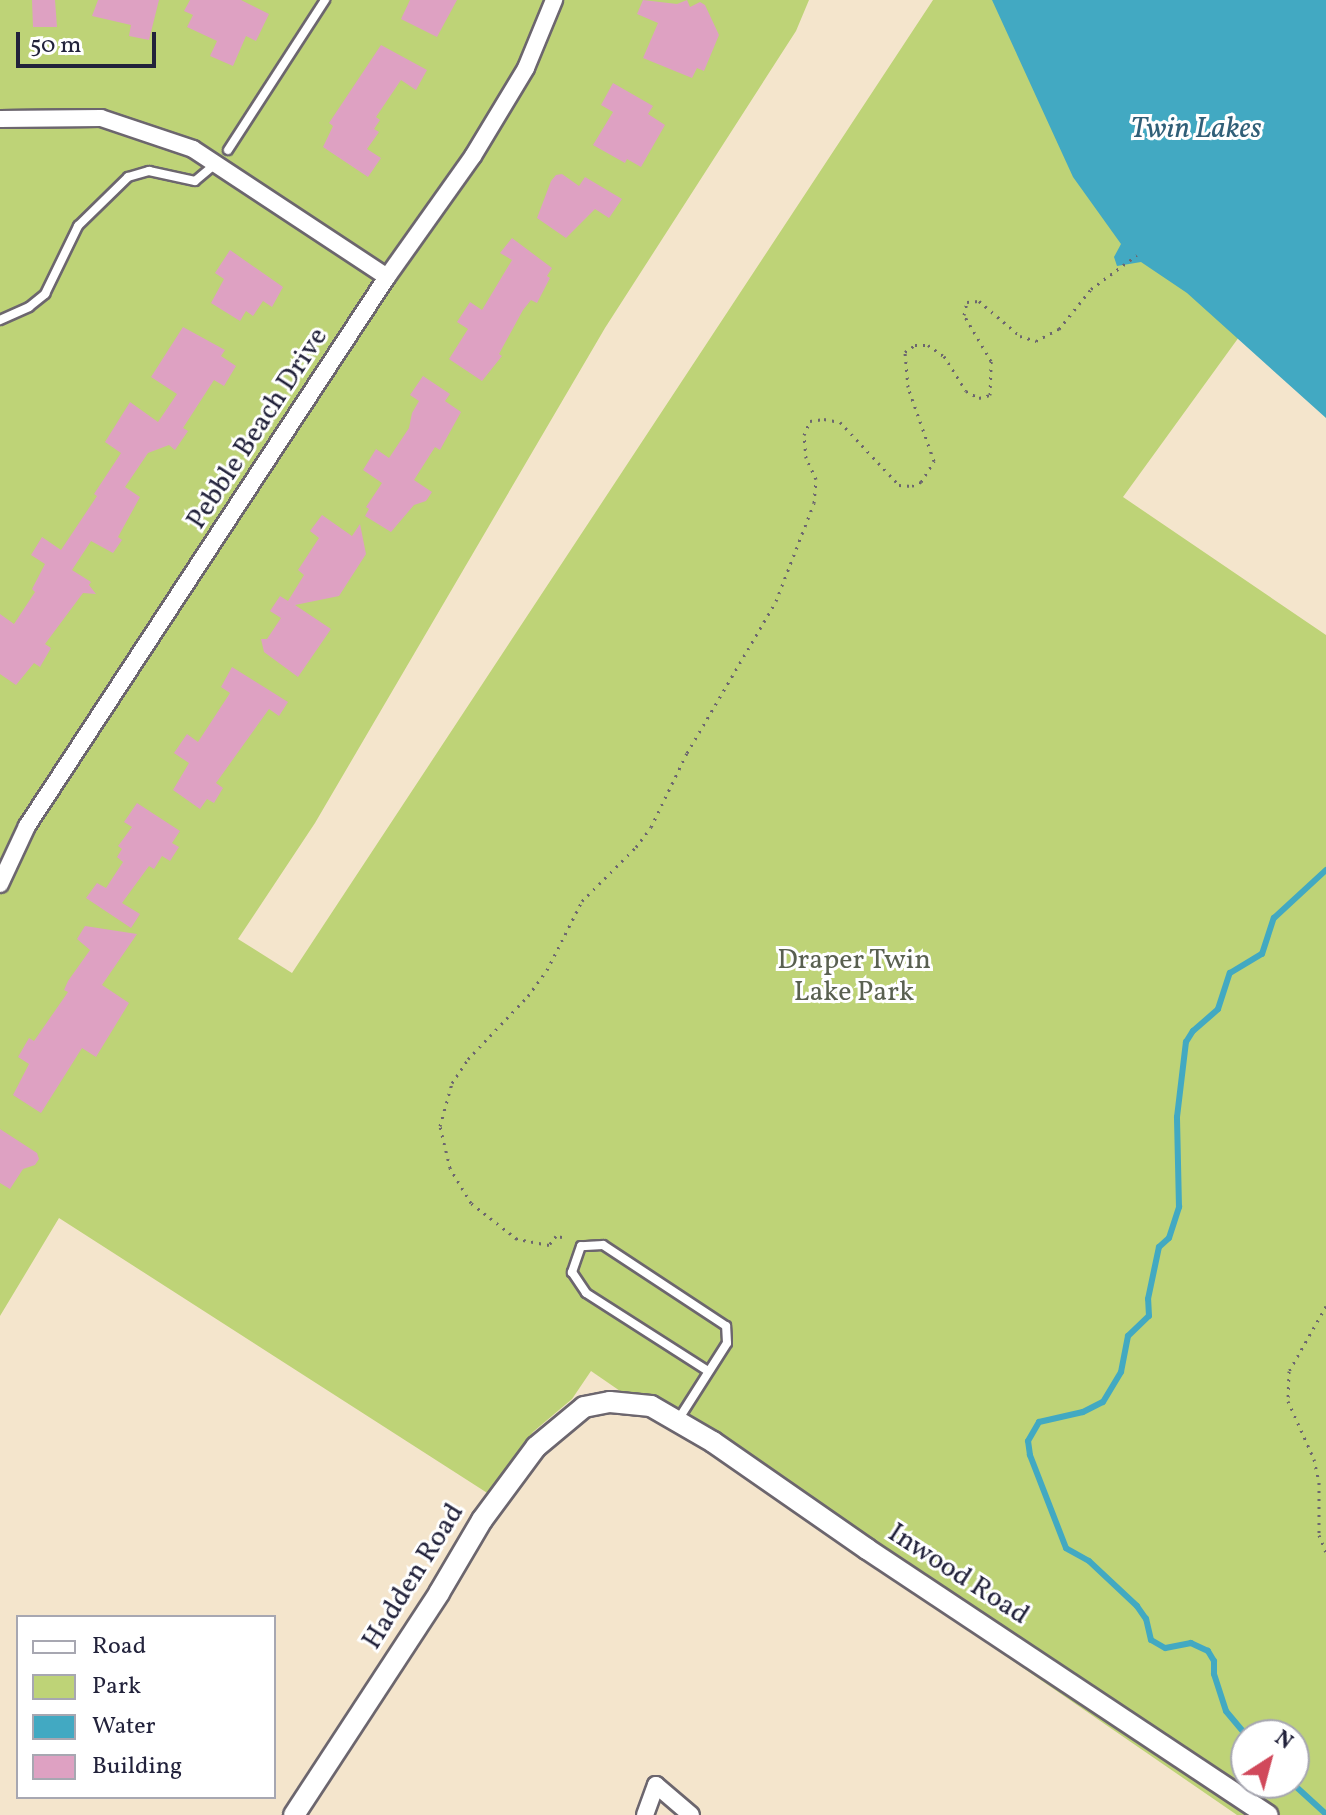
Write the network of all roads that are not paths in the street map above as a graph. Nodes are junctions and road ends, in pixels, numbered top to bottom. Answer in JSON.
{"nodes":[{"id":1,"x":325,"y":0,"type":"edge"},
{"id":2,"x":554,"y":0,"type":"edge"},
{"id":3,"x":0,"y":119,"type":"edge"},
{"id":4,"x":228,"y":150,"type":"dead end"},
{"id":5,"x":213,"y":166,"type":"dead end"},
{"id":6,"x":387,"y":277,"type":"junction"},
{"id":7,"x":0,"y":320,"type":"edge"},
{"id":8,"x":0,"y":884,"type":"edge"},
{"id":9,"x":708,"y":1371,"type":"junction"},
{"id":10,"x":610,"y":1402,"type":"joint"},
{"id":11,"x":677,"y":1421,"type":"junction"},
{"id":12,"x":298,"y":1813,"type":"edge"},
{"id":13,"x":645,"y":1815,"type":"edge"},
{"id":14,"x":691,"y":1815,"type":"edge"},
{"id":15,"x":1268,"y":1815,"type":"edge"}],
"edges":[{"from":1,"to":4,"type":"lane"},
{"from":2,"to":6,"type":"street","name":"Pebble Beach Drive"},
{"from":3,"to":6,"type":"street"},
{"from":5,"to":7,"type":"lane"},
{"from":6,"to":8,"type":"street","name":"Pebble Beach Drive"},
{"from":9,"to":9,"type":"lane"},
{"from":9,"to":11,"type":"lane"},
{"from":10,"to":11,"type":"street","name":"Inwood Road"},
{"from":10,"to":12,"type":"street","name":"Hadden Road"},
{"from":11,"to":15,"type":"street","name":"Inwood Road"},
{"from":13,"to":14,"type":"street"}]}
